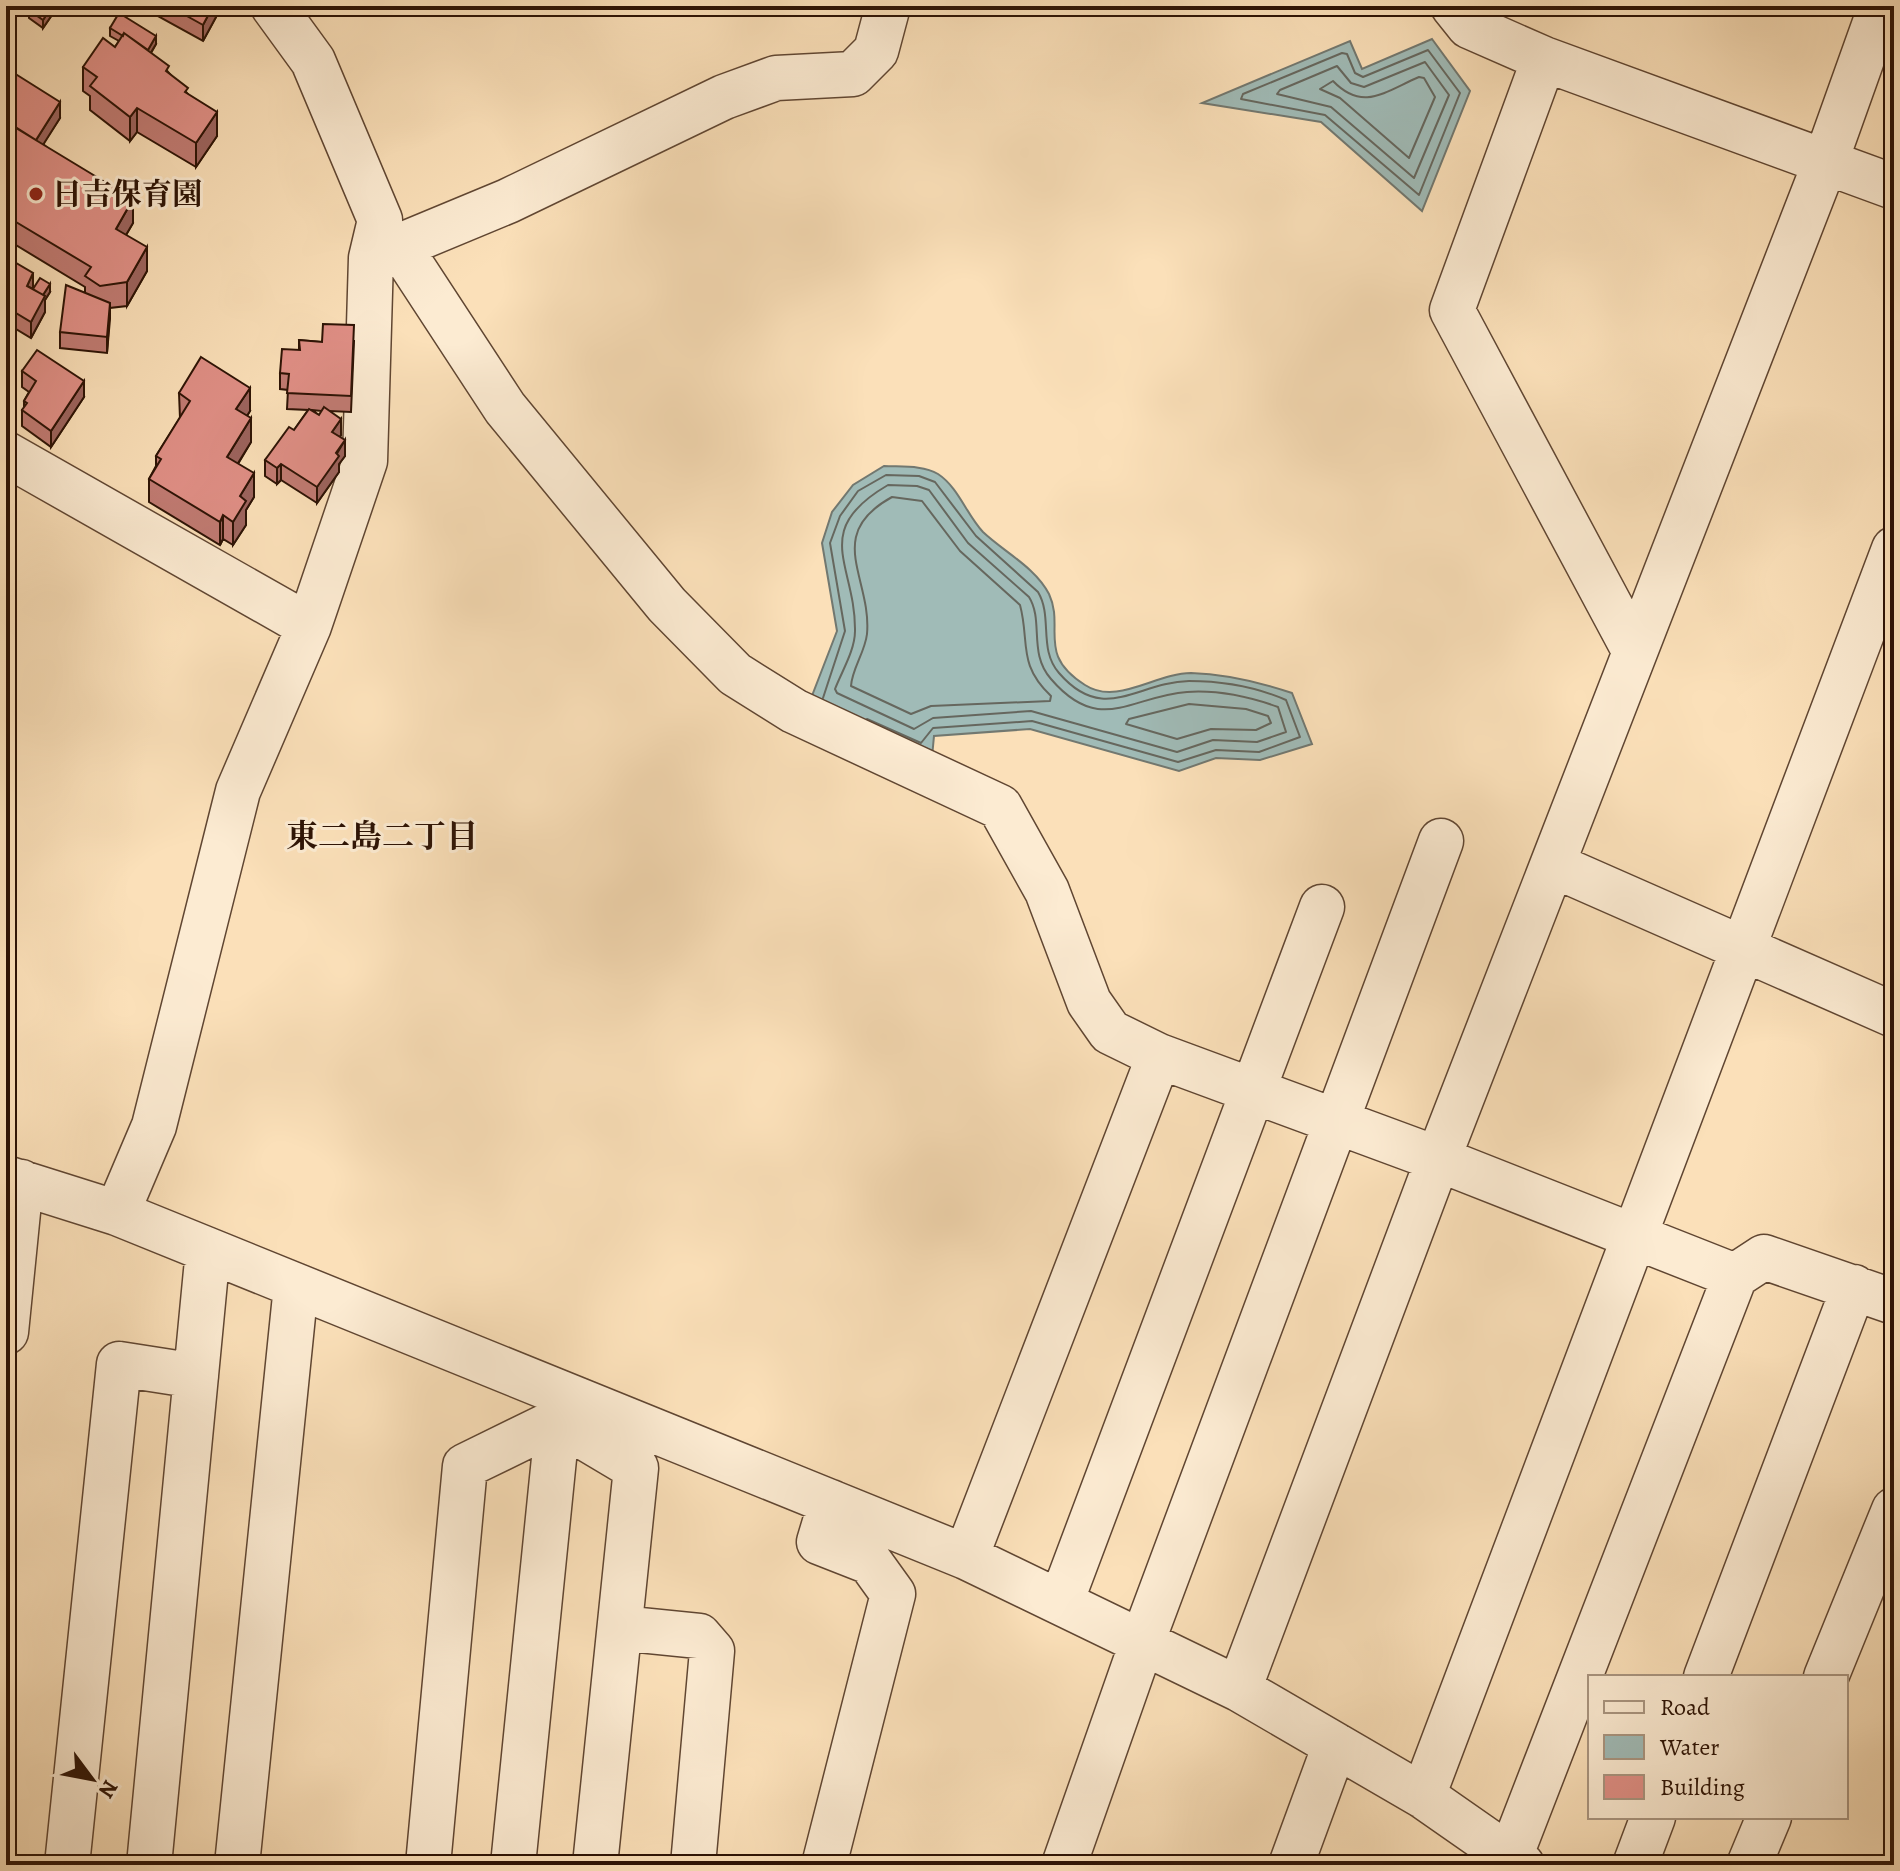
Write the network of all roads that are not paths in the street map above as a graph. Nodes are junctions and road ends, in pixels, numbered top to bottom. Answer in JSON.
{"nodes":[{"id":1,"x":273,"y":6,"type":"edge"},
{"id":2,"x":888,"y":6,"type":"edge"},
{"id":3,"x":1881,"y":6,"type":"edge"},
{"id":4,"x":1467,"y":13,"type":"edge"},
{"id":5,"x":1544,"y":59,"type":"junction"},
{"id":6,"x":1825,"y":163,"type":"junction"},
{"id":7,"x":1894,"y":187,"type":"edge"},
{"id":8,"x":385,"y":252,"type":"junction"},
{"id":9,"x":6,"y":454,"type":"edge"},
{"id":10,"x":1894,"y":549,"type":"edge"},
{"id":11,"x":309,"y":626,"type":"junction"},
{"id":12,"x":1635,"y":652,"type":"junction"},
{"id":13,"x":1441,"y":841,"type":"dead end"},
{"id":14,"x":1553,"y":865,"type":"junction"},
{"id":15,"x":1322,"y":907,"type":"dead end"},
{"id":16,"x":1741,"y":946,"type":"junction"},
{"id":17,"x":1894,"y":1015,"type":"edge"},
{"id":18,"x":1159,"y":1056,"type":"junction"},
{"id":19,"x":1252,"y":1090,"type":"junction"},
{"id":20,"x":1337,"y":1122,"type":"junction"},
{"id":21,"x":1438,"y":1159,"type":"junction"},
{"id":22,"x":14,"y":1180,"type":"edge"},
{"id":23,"x":117,"y":1213,"type":"junction"},
{"id":24,"x":1635,"y":1236,"type":"junction"},
{"id":25,"x":208,"y":1250,"type":"junction"},
{"id":26,"x":9,"y":1275,"type":"edge"},
{"id":27,"x":1735,"y":1276,"type":"junction"},
{"id":28,"x":296,"y":1286,"type":"junction"},
{"id":29,"x":1854,"y":1287,"type":"junction"},
{"id":30,"x":1894,"y":1302,"type":"edge"},
{"id":31,"x":6,"y":1332,"type":"edge"},
{"id":32,"x":196,"y":1376,"type":"junction"},
{"id":33,"x":559,"y":1406,"type":"junction"},
{"id":34,"x":831,"y":1502,"type":"junction"},
{"id":35,"x":1894,"y":1510,"type":"edge"},
{"id":36,"x":966,"y":1557,"type":"junction"},
{"id":37,"x":1061,"y":1602,"type":"junction"},
{"id":38,"x":620,"y":1628,"type":"junction"},
{"id":39,"x":1143,"y":1640,"type":"junction"},
{"id":40,"x":1707,"y":1675,"type":"edge"},
{"id":41,"x":1827,"y":1675,"type":"edge"},
{"id":42,"x":1239,"y":1689,"type":"junction"},
{"id":43,"x":1335,"y":1745,"type":"junction"},
{"id":44,"x":1423,"y":1796,"type":"junction"},
{"id":45,"x":1652,"y":1819,"type":"edge"},
{"id":46,"x":1768,"y":1819,"type":"edge"},
{"id":47,"x":1516,"y":1861,"type":"edge"},
{"id":48,"x":67,"y":1865,"type":"edge"},
{"id":49,"x":149,"y":1865,"type":"edge"},
{"id":50,"x":237,"y":1865,"type":"edge"},
{"id":51,"x":428,"y":1865,"type":"edge"},
{"id":52,"x":513,"y":1865,"type":"edge"},
{"id":53,"x":595,"y":1865,"type":"edge"},
{"id":54,"x":693,"y":1865,"type":"edge"},
{"id":55,"x":824,"y":1865,"type":"edge"},
{"id":56,"x":1064,"y":1865,"type":"edge"},
{"id":57,"x":1291,"y":1865,"type":"edge"},
{"id":58,"x":1635,"y":1865,"type":"edge"},
{"id":59,"x":1749,"y":1865,"type":"edge"}],
"edges":[{"from":1,"to":8,"type":"street"},
{"from":2,"to":8,"type":"street"},
{"from":3,"to":6,"type":"street"},
{"from":4,"to":5,"type":"street"},
{"from":5,"to":6,"type":"street"},
{"from":5,"to":12,"type":"street"},
{"from":6,"to":7,"type":"street"},
{"from":6,"to":12,"type":"street"},
{"from":8,"to":11,"type":"street"},
{"from":8,"to":18,"type":"street"},
{"from":9,"to":11,"type":"street"},
{"from":10,"to":16,"type":"street"},
{"from":11,"to":23,"type":"street"},
{"from":12,"to":14,"type":"street"},
{"from":13,"to":20,"type":"street"},
{"from":14,"to":16,"type":"street"},
{"from":14,"to":21,"type":"street"},
{"from":15,"to":19,"type":"street"},
{"from":16,"to":17,"type":"street"},
{"from":16,"to":24,"type":"street"},
{"from":18,"to":19,"type":"street"},
{"from":18,"to":36,"type":"street"},
{"from":19,"to":20,"type":"street"},
{"from":19,"to":37,"type":"street"},
{"from":20,"to":21,"type":"street"},
{"from":20,"to":39,"type":"street"},
{"from":21,"to":24,"type":"street"},
{"from":21,"to":42,"type":"street"},
{"from":22,"to":23,"type":"street"},
{"from":22,"to":26,"type":"street"},
{"from":23,"to":25,"type":"street"},
{"from":24,"to":27,"type":"street"},
{"from":24,"to":44,"type":"street"},
{"from":25,"to":28,"type":"street"},
{"from":25,"to":32,"type":"street"},
{"from":26,"to":31,"type":"street"},
{"from":27,"to":29,"type":"street"},
{"from":27,"to":47,"type":"street"},
{"from":28,"to":33,"type":"street"},
{"from":28,"to":50,"type":"street"},
{"from":29,"to":30,"type":"street"},
{"from":29,"to":40,"type":"street"},
{"from":32,"to":48,"type":"street"},
{"from":32,"to":49,"type":"street"},
{"from":33,"to":34,"type":"street"},
{"from":33,"to":38,"type":"street"},
{"from":33,"to":51,"type":"street"},
{"from":33,"to":52,"type":"street"},
{"from":34,"to":36,"type":"street"},
{"from":34,"to":55,"type":"street"},
{"from":35,"to":41,"type":"street"},
{"from":36,"to":37,"type":"street"},
{"from":37,"to":39,"type":"street"},
{"from":38,"to":53,"type":"street"},
{"from":38,"to":54,"type":"street"},
{"from":39,"to":42,"type":"street"},
{"from":39,"to":56,"type":"street"},
{"from":42,"to":43,"type":"street"},
{"from":43,"to":44,"type":"street"},
{"from":43,"to":57,"type":"street"},
{"from":44,"to":47,"type":"street"},
{"from":45,"to":58,"type":"street"},
{"from":46,"to":59,"type":"street"}]}
